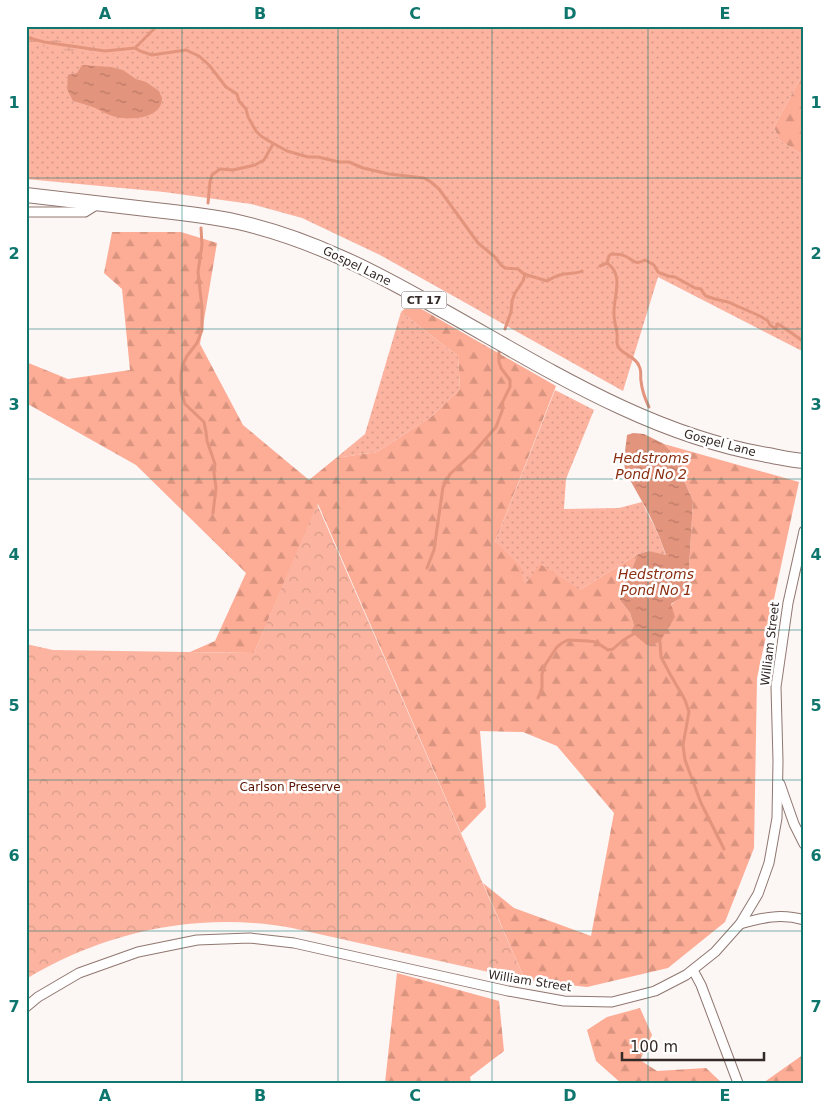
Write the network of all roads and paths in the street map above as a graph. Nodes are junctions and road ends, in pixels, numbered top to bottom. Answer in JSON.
{"nodes":[{"id":1,"x":26,"y":195,"type":"edge"},
{"id":2,"x":96,"y":203,"type":"junction"},
{"id":3,"x":26,"y":212,"type":"edge"},
{"id":4,"x":804,"y":461,"type":"edge"},
{"id":5,"x":804,"y":531,"type":"edge"},
{"id":6,"x":778,"y":779,"type":"junction"},
{"id":7,"x":804,"y":844,"type":"edge"},
{"id":8,"x":804,"y":920,"type":"edge"},
{"id":9,"x":740,"y":924,"type":"junction"},
{"id":10,"x":693,"y":970,"type":"junction"},
{"id":11,"x":26,"y":1007,"type":"edge"},
{"id":12,"x":738,"y":1083,"type":"edge"}],
"edges":[{"from":1,"to":2,"type":"main road","name":"Gospel Lane","number":"CT 17"},
{"from":2,"to":3,"type":"street"},
{"from":2,"to":4,"type":"main road","name":"Gospel Lane","number":"CT 17"},
{"from":5,"to":6,"type":"street","name":"William Street"},
{"from":6,"to":7,"type":"street"},
{"from":6,"to":9,"type":"street","name":"William Street"},
{"from":8,"to":9,"type":"street"},
{"from":9,"to":10,"type":"street","name":"William Street"},
{"from":10,"to":11,"type":"street","name":"William Street"},
{"from":10,"to":12,"type":"street"}]}
